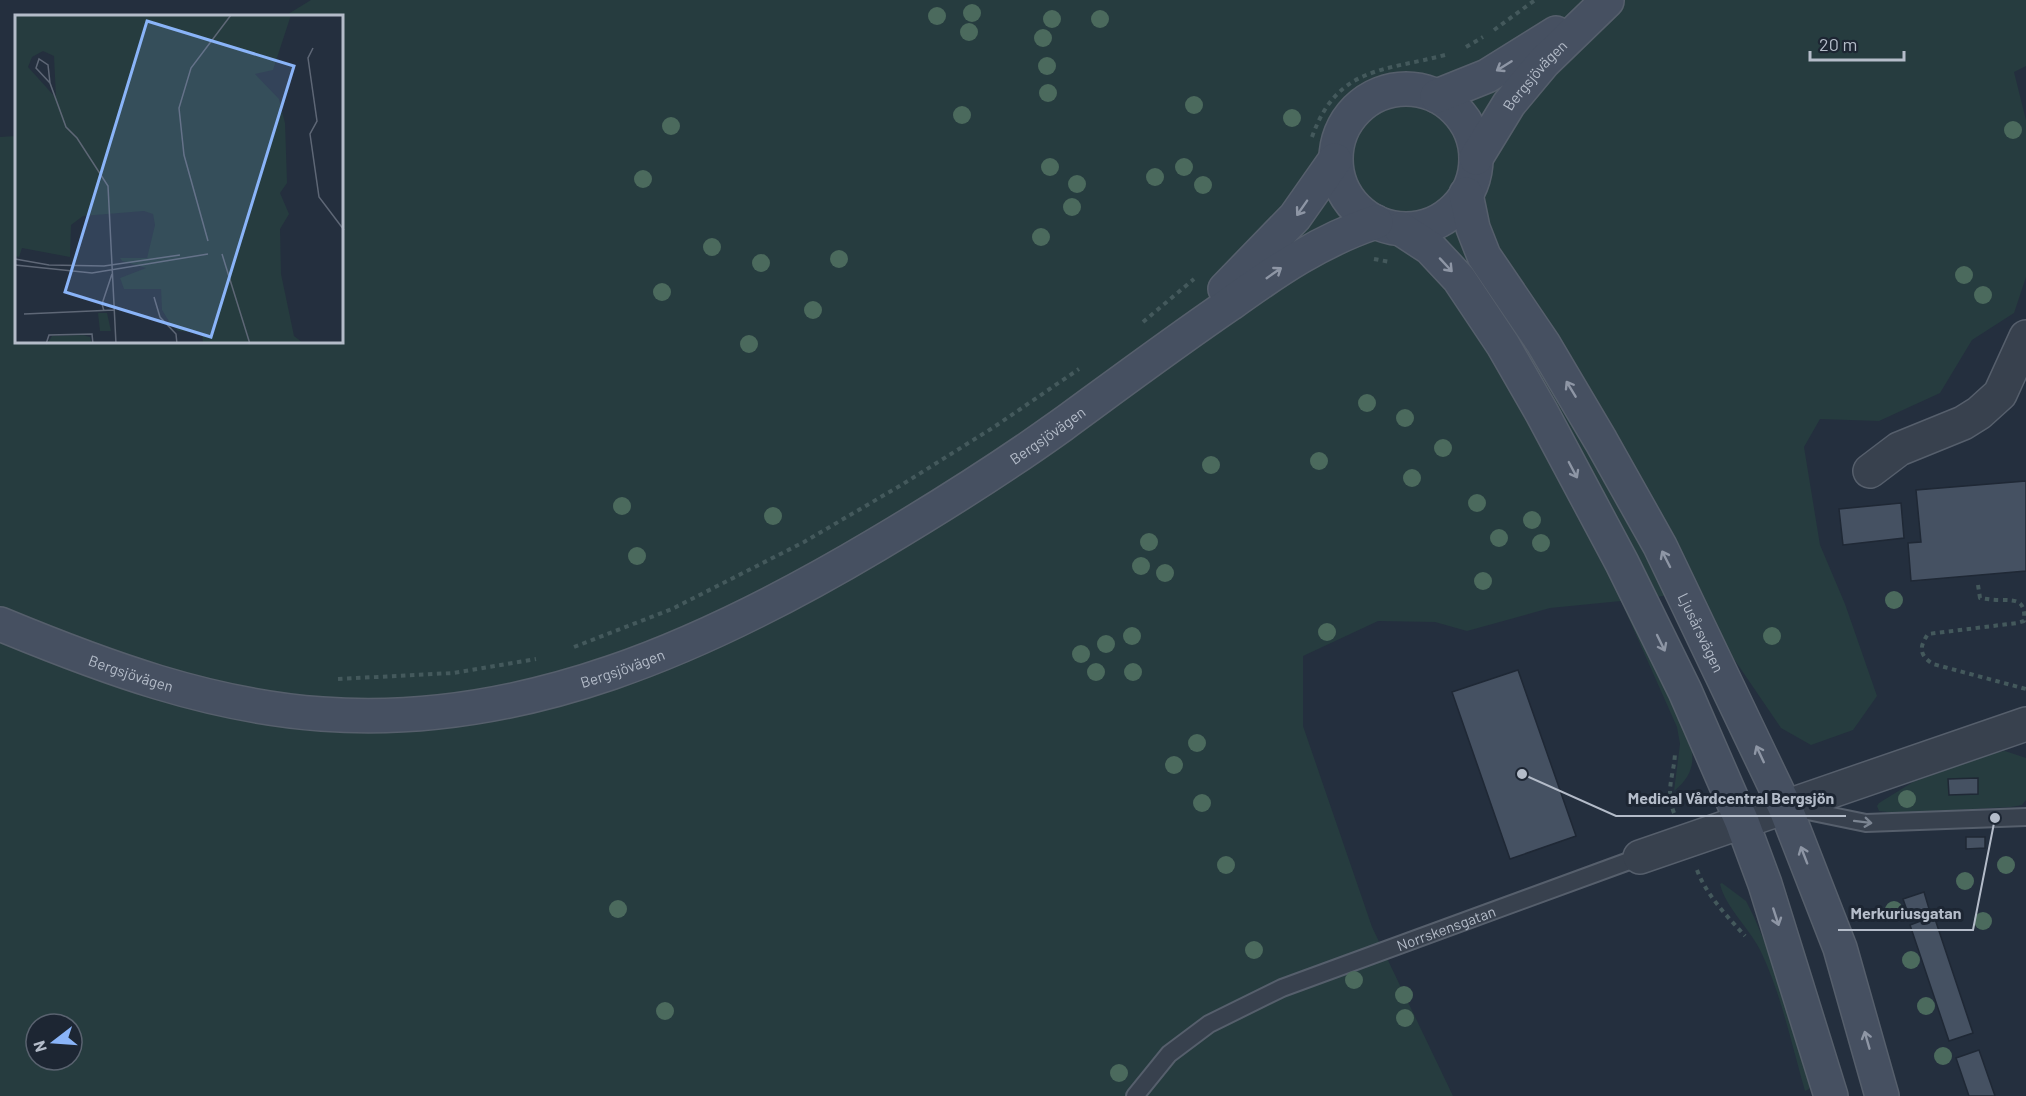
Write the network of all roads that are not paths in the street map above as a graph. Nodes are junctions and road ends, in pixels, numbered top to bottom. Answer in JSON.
{"nodes":[{"id":1,"x":1607,"y":1,"type":"edge"},
{"id":2,"x":1437,"y":96,"type":"junction"},
{"id":3,"x":1322,"y":153,"type":"junction"},
{"id":4,"x":1476,"y":158,"type":"junction"},
{"id":5,"x":1466,"y":194,"type":"junction"},
{"id":6,"x":1388,"y":226,"type":"junction"},
{"id":7,"x":2026,"y":337,"type":"edge"},
{"id":8,"x":1174,"y":342,"type":"junction"},
{"id":9,"x":1870,"y":471,"type":"dead end"},
{"id":10,"x":0,"y":624,"type":"edge"},
{"id":11,"x":2026,"y":724,"type":"edge"},
{"id":12,"x":1785,"y":807,"type":"junction"},
{"id":13,"x":2026,"y":817,"type":"edge"},
{"id":14,"x":1742,"y":822,"type":"junction"},
{"id":15,"x":1640,"y":857,"type":"joint"},
{"id":16,"x":1135,"y":1096,"type":"edge"},
{"id":17,"x":1832,"y":1096,"type":"edge"},
{"id":18,"x":1882,"y":1096,"type":"edge"}],
"edges":[{"from":1,"to":2,"type":"main road","name":"Bergsjövägen","one_way":true},
{"from":1,"to":4,"type":"main road","name":"Bergsjövägen"},
{"from":2,"to":3,"type":"main road","name":"Bergsjövägen"},
{"from":2,"to":4,"type":"main road","name":"Bergsjövägen"},
{"from":3,"to":6,"type":"main road"},
{"from":3,"to":8,"type":"main road","name":"Bergsjövägen","one_way":true},
{"from":4,"to":5,"type":"main road","name":"Bergsjövägen"},
{"from":5,"to":6,"type":"main road","name":"Bergsjövägen"},
{"from":12,"to":5,"type":"main road","name":"Ljusårsvägen","one_way":true},
{"from":8,"to":6,"type":"main road","name":"Bergsjövägen","one_way":true},
{"from":6,"to":14,"type":"main road","one_way":true},
{"from":7,"to":9,"type":"street"},
{"from":8,"to":10,"type":"main road","name":"Bergsjövägen"},
{"from":11,"to":12,"type":"street","name":"Norrskensgatan"},
{"from":12,"to":13,"type":"lane","one_way":true},
{"from":12,"to":14,"type":"street","name":"Norrskensgatan"},
{"from":18,"to":12,"type":"main road","name":"Ljusårsvägen","one_way":true},
{"from":14,"to":15,"type":"street","name":"Norrskensgatan"},
{"from":14,"to":17,"type":"main road","one_way":true},
{"from":15,"to":16,"type":"lane","name":"Norrskensgatan"}]}
